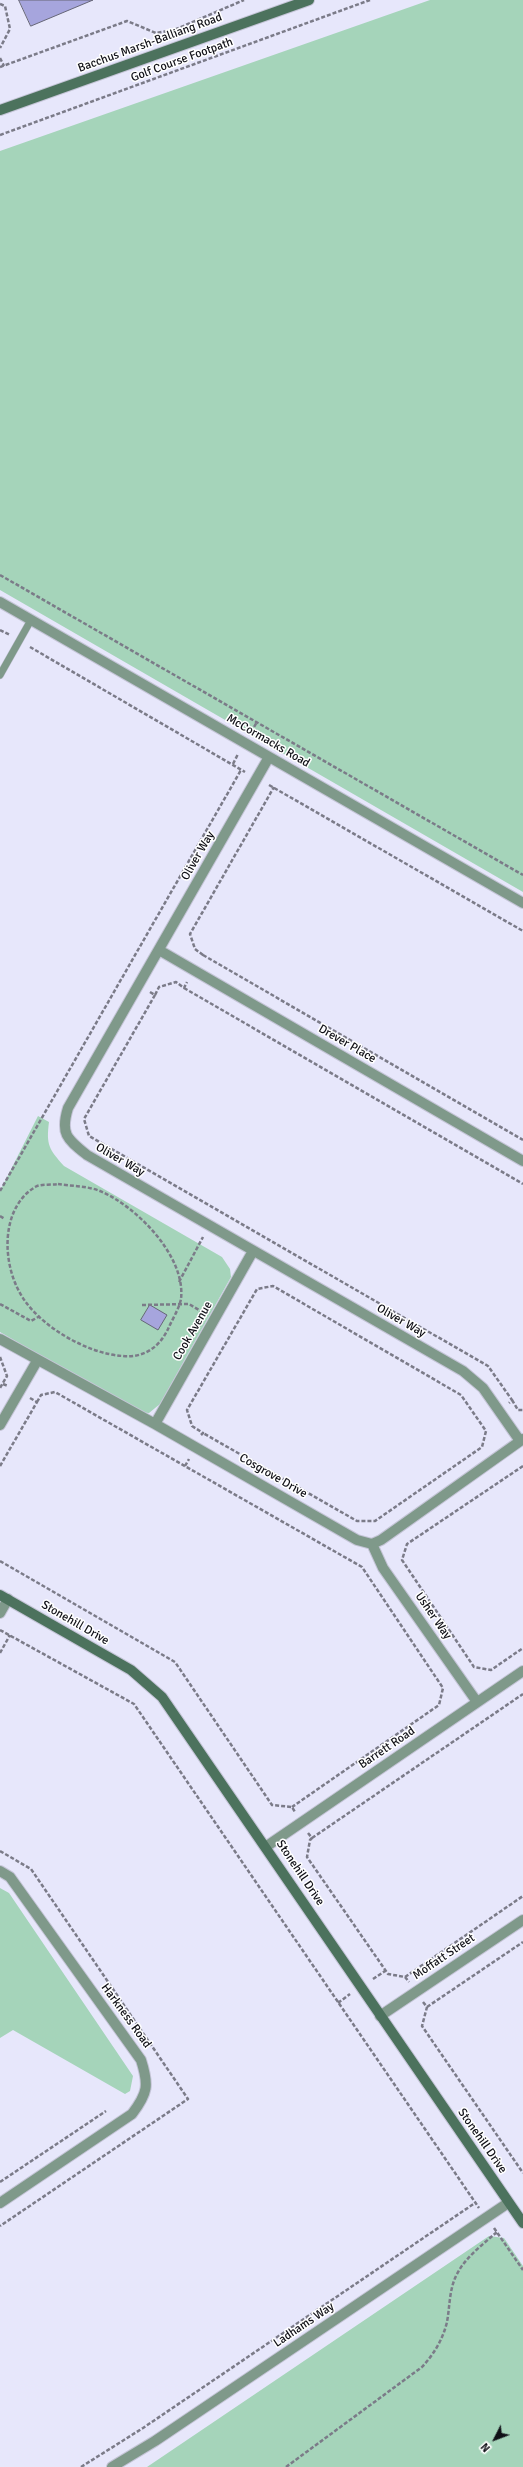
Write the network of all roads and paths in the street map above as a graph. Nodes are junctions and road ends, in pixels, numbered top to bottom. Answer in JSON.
{"nodes":[{"id":1,"x":244,"y":0,"type":"edge"},
{"id":2,"x":309,"y":0,"type":"edge"},
{"id":3,"x":370,"y":0,"type":"edge"},
{"id":4,"x":0,"y":4,"type":"edge"},
{"id":5,"x":0,"y":48,"type":"edge"},
{"id":6,"x":0,"y":58,"type":"edge"},
{"id":7,"x":2,"y":67,"type":"edge"},
{"id":8,"x":0,"y":110,"type":"edge"},
{"id":9,"x":0,"y":135,"type":"edge"},
{"id":10,"x":0,"y":575,"type":"edge"},
{"id":11,"x":0,"y":602,"type":"edge"},
{"id":12,"x":32,"y":620,"type":"junction"},
{"id":13,"x":0,"y":675,"type":"edge"},
{"id":14,"x":269,"y":757,"type":"junction"},
{"id":15,"x":241,"y":770,"type":"dead end"},
{"id":16,"x":274,"y":787,"type":"dead end"},
{"id":17,"x":523,"y":875,"type":"edge"},
{"id":18,"x":523,"y":903,"type":"edge"},
{"id":19,"x":159,"y":950,"type":"junction"},
{"id":20,"x":203,"y":955,"type":"junction"},
{"id":21,"x":194,"y":970,"type":"junction"},
{"id":22,"x":123,"y":977,"type":"junction"},
{"id":23,"x":138,"y":986,"type":"junction"},
{"id":24,"x":184,"y":988,"type":"junction"},
{"id":25,"x":155,"y":995,"type":"junction"},
{"id":26,"x":523,"y":1140,"type":"edge"},
{"id":27,"x":523,"y":1161,"type":"edge"},
{"id":28,"x":523,"y":1184,"type":"edge"},
{"id":29,"x":0,"y":1191,"type":"edge"},
{"id":30,"x":11,"y":1207,"type":"dead end"},
{"id":31,"x":8,"y":1213,"type":"dead end"},
{"id":32,"x":0,"y":1216,"type":"edge"},
{"id":33,"x":209,"y":1226,"type":"junction"},
{"id":34,"x":3,"y":1251,"type":"dead end"},
{"id":35,"x":253,"y":1251,"type":"junction"},
{"id":36,"x":180,"y":1282,"type":"junction"},
{"id":37,"x":0,"y":1304,"type":"edge"},
{"id":38,"x":179,"y":1304,"type":"junction"},
{"id":39,"x":142,"y":1305,"type":"dead end"},
{"id":40,"x":40,"y":1316,"type":"junction"},
{"id":41,"x":215,"y":1319,"type":"junction"},
{"id":42,"x":0,"y":1340,"type":"edge"},
{"id":43,"x":0,"y":1358,"type":"edge"},
{"id":44,"x":37,"y":1361,"type":"junction"},
{"id":45,"x":0,"y":1388,"type":"edge"},
{"id":46,"x":512,"y":1400,"type":"junction"},
{"id":47,"x":37,"y":1402,"type":"dead end"},
{"id":48,"x":523,"y":1410,"type":"edge"},
{"id":49,"x":499,"y":1411,"type":"junction"},
{"id":50,"x":155,"y":1424,"type":"junction"},
{"id":51,"x":482,"y":1424,"type":"junction"},
{"id":52,"x":0,"y":1425,"type":"edge"},
{"id":53,"x":203,"y":1433,"type":"junction"},
{"id":54,"x":522,"y":1440,"type":"edge"},
{"id":55,"x":195,"y":1447,"type":"junction"},
{"id":56,"x":185,"y":1466,"type":"junction"},
{"id":57,"x":523,"y":1466,"type":"edge"},
{"id":58,"x":372,"y":1544,"type":"junction"},
{"id":59,"x":4,"y":1597,"type":"edge"},
{"id":60,"x":0,"y":1613,"type":"edge"},
{"id":61,"x":0,"y":1630,"type":"edge"},
{"id":62,"x":10,"y":1636,"type":"junction"},
{"id":63,"x":523,"y":1648,"type":"edge"},
{"id":64,"x":0,"y":1653,"type":"edge"},
{"id":65,"x":523,"y":1671,"type":"edge"},
{"id":66,"x":523,"y":1694,"type":"edge"},
{"id":67,"x":477,"y":1702,"type":"junction"},
{"id":68,"x":292,"y":1807,"type":"dead end"},
{"id":69,"x":312,"y":1838,"type":"dead end"},
{"id":70,"x":267,"y":1846,"type":"junction"},
{"id":71,"x":0,"y":1851,"type":"edge"},
{"id":72,"x":0,"y":1871,"type":"edge"},
{"id":73,"x":523,"y":1896,"type":"edge"},
{"id":74,"x":523,"y":1920,"type":"edge"},
{"id":75,"x":523,"y":1942,"type":"edge"},
{"id":76,"x":406,"y":1976,"type":"dead end"},
{"id":77,"x":427,"y":2007,"type":"dead end"},
{"id":78,"x":380,"y":2016,"type":"junction"},
{"id":79,"x":106,"y":2111,"type":"dead end"},
{"id":80,"x":0,"y":2182,"type":"edge"},
{"id":81,"x":508,"y":2202,"type":"junction"},
{"id":82,"x":0,"y":2203,"type":"edge"},
{"id":83,"x":475,"y":2203,"type":"junction"},
{"id":84,"x":486,"y":2218,"type":"junction"},
{"id":85,"x":523,"y":2223,"type":"edge"},
{"id":86,"x":0,"y":2226,"type":"edge"},
{"id":87,"x":497,"y":2232,"type":"junction"},
{"id":88,"x":523,"y":2270,"type":"edge"},
{"id":89,"x":81,"y":2467,"type":"edge"},
{"id":90,"x":112,"y":2467,"type":"edge"},
{"id":91,"x":286,"y":2467,"type":"edge"}],
"edges":[{"from":1,"to":7,"type":"path"},
{"from":2,"to":8,"type":"street","name":"Bacchus Marsh-Balliang Road"},
{"from":3,"to":9,"type":"path","name":"Golf Course Footpath"},
{"from":4,"to":5,"type":"path"},
{"from":6,"to":7,"type":"path"},
{"from":10,"to":17,"type":"path"},
{"from":11,"to":12,"type":"street","name":"McCormacks Road"},
{"from":12,"to":13,"type":"lane"},
{"from":12,"to":14,"type":"street","name":"McCormacks Road"},
{"from":14,"to":18,"type":"street","name":"McCormacks Road"},
{"from":14,"to":19,"type":"street","name":"Oliver Way"},
{"from":15,"to":22,"type":"path"},
{"from":16,"to":20,"type":"path"},
{"from":19,"to":21,"type":"street","name":"Drever Place"},
{"from":19,"to":23,"type":"street","name":"Oliver Way"},
{"from":20,"to":21,"type":"path"},
{"from":20,"to":26,"type":"path"},
{"from":21,"to":24,"type":"path"},
{"from":21,"to":27,"type":"street","name":"Drever Place"},
{"from":22,"to":23,"type":"path"},
{"from":22,"to":29,"type":"path"},
{"from":23,"to":25,"type":"path"},
{"from":23,"to":33,"type":"street","name":"Oliver Way"},
{"from":24,"to":25,"type":"path"},
{"from":24,"to":28,"type":"path"},
{"from":25,"to":46,"type":"path"},
{"from":30,"to":36,"type":"path"},
{"from":31,"to":32,"type":"path"},
{"from":33,"to":35,"type":"street","name":"Oliver Way"},
{"from":33,"to":36,"type":"path"},
{"from":34,"to":40,"type":"path"},
{"from":35,"to":41,"type":"street","name":"Cook Avenue"},
{"from":35,"to":49,"type":"street","name":"Oliver Way"},
{"from":36,"to":38,"type":"path"},
{"from":37,"to":40,"type":"path"},
{"from":38,"to":39,"type":"path"},
{"from":38,"to":40,"type":"path"},
{"from":38,"to":41,"type":"path"},
{"from":41,"to":50,"type":"street","name":"Cook Avenue"},
{"from":42,"to":44,"type":"street","name":"Cosgrove Drive"},
{"from":43,"to":45,"type":"path"},
{"from":44,"to":50,"type":"street","name":"Cosgrove Drive"},
{"from":44,"to":52,"type":"street"},
{"from":46,"to":48,"type":"path"},
{"from":46,"to":49,"type":"path"},
{"from":47,"to":56,"type":"path"},
{"from":49,"to":51,"type":"path"},
{"from":49,"to":54,"type":"street","name":"Oliver Way"},
{"from":50,"to":55,"type":"street","name":"Cosgrove Drive"},
{"from":51,"to":53,"type":"path"},
{"from":51,"to":53,"type":"path"},
{"from":53,"to":55,"type":"path"},
{"from":54,"to":58,"type":"street"},
{"from":55,"to":56,"type":"path"},
{"from":55,"to":58,"type":"street","name":"Cosgrove Drive"},
{"from":56,"to":68,"type":"path"},
{"from":57,"to":63,"type":"path"},
{"from":58,"to":67,"type":"street","name":"Usher Way"},
{"from":59,"to":60,"type":"street"},
{"from":59,"to":70,"type":"street","name":"Stonehill Drive"},
{"from":61,"to":62,"type":"path"},
{"from":62,"to":64,"type":"path"},
{"from":62,"to":83,"type":"path"},
{"from":65,"to":67,"type":"street","name":"Barrett Road"},
{"from":66,"to":69,"type":"path"},
{"from":67,"to":70,"type":"street","name":"Barrett Road"},
{"from":70,"to":78,"type":"street","name":"Stonehill Drive"},
{"from":71,"to":86,"type":"path"},
{"from":72,"to":82,"type":"street","name":"Harkness Road"},
{"from":73,"to":76,"type":"path"},
{"from":74,"to":78,"type":"street","name":"Moffatt Street"},
{"from":75,"to":77,"type":"path"},
{"from":78,"to":81,"type":"street","name":"Stonehill Drive"},
{"from":79,"to":80,"type":"path"},
{"from":81,"to":84,"type":"street","name":"Ladhams Way"},
{"from":81,"to":85,"type":"street","name":"Stonehill Drive"},
{"from":83,"to":84,"type":"path"},
{"from":83,"to":89,"type":"path"},
{"from":84,"to":87,"type":"path"},
{"from":84,"to":90,"type":"street","name":"Ladhams Way"},
{"from":87,"to":88,"type":"path"},
{"from":87,"to":91,"type":"path"}]}
